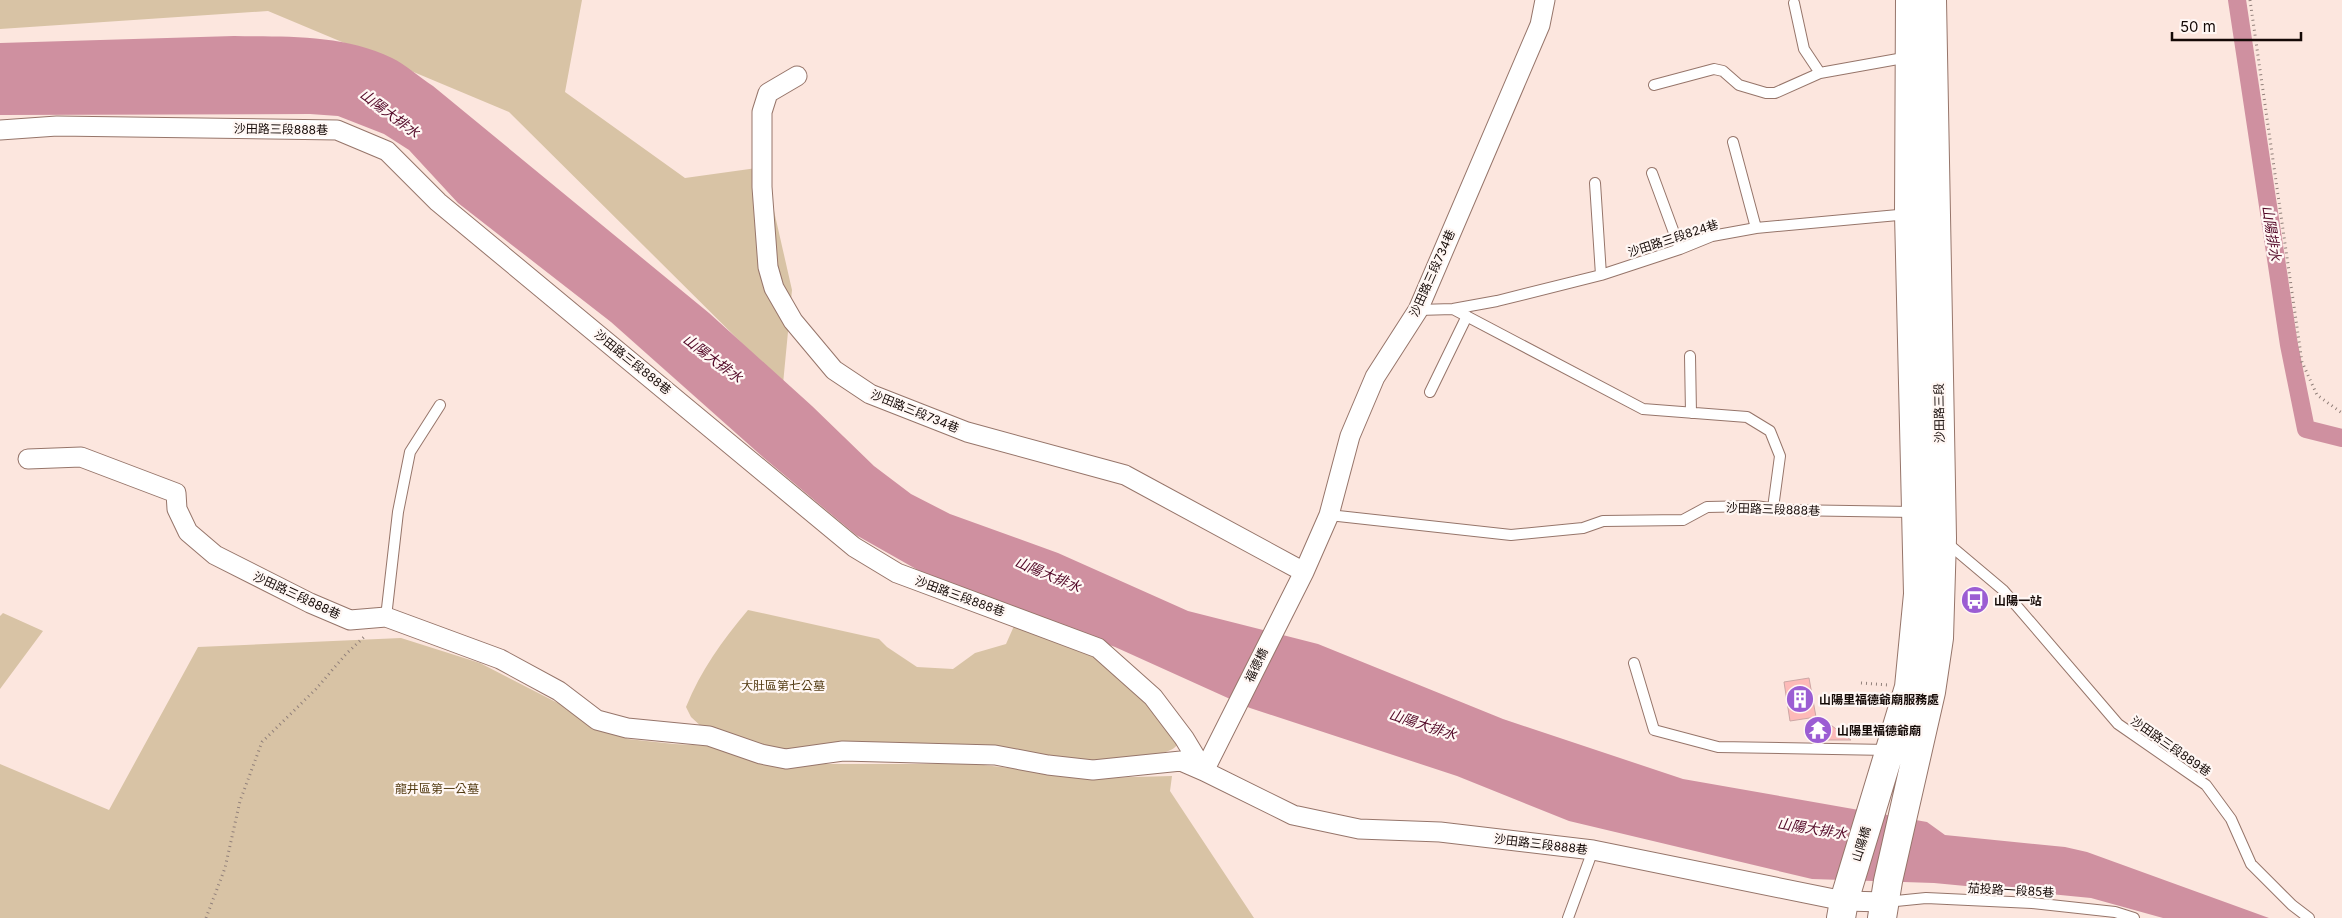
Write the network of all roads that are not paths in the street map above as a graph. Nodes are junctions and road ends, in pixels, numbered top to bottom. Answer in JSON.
{"nodes":[{"id":1,"x":1545,"y":0,"type":"edge"},
{"id":2,"x":1910,"y":0,"type":"edge"},
{"id":3,"x":1932,"y":0,"type":"edge"},
{"id":4,"x":1794,"y":3,"type":"dead end"},
{"id":5,"x":1910,"y":57,"type":"junction"},
{"id":6,"x":1820,"y":73,"type":"junction"},
{"id":7,"x":797,"y":76,"type":"dead end"},
{"id":8,"x":1654,"y":85,"type":"dead end"},
{"id":9,"x":0,"y":130,"type":"edge"},
{"id":10,"x":1733,"y":142,"type":"dead end"},
{"id":11,"x":1652,"y":173,"type":"dead end"},
{"id":12,"x":1595,"y":184,"type":"dead end"},
{"id":13,"x":1922,"y":213,"type":"junction"},
{"id":14,"x":1756,"y":228,"type":"junction"},
{"id":15,"x":1680,"y":249,"type":"junction"},
{"id":16,"x":1601,"y":275,"type":"junction"},
{"id":17,"x":1453,"y":308,"type":"junction"},
{"id":18,"x":1418,"y":310,"type":"junction"},
{"id":19,"x":1467,"y":316,"type":"junction"},
{"id":20,"x":1690,"y":356,"type":"dead end"},
{"id":21,"x":1430,"y":392,"type":"dead end"},
{"id":22,"x":440,"y":405,"type":"dead end"},
{"id":23,"x":1692,"y":413,"type":"junction"},
{"id":24,"x":28,"y":459,"type":"dead end"},
{"id":25,"x":1773,"y":508,"type":"junction"},
{"id":26,"x":1918,"y":512,"type":"junction"},
{"id":27,"x":1329,"y":515,"type":"junction"},
{"id":28,"x":1942,"y":538,"type":"junction"},
{"id":29,"x":1304,"y":572,"type":"junction"},
{"id":30,"x":386,"y":617,"type":"junction"},
{"id":31,"x":1279,"y":618,"type":"joint"},
{"id":32,"x":1634,"y":663,"type":"dead end"},
{"id":33,"x":1903,"y":751,"type":"junction"},
{"id":34,"x":1204,"y":770,"type":"junction"},
{"id":35,"x":1871,"y":813,"type":"joint"},
{"id":36,"x":1593,"y":850,"type":"junction"},
{"id":37,"x":1845,"y":898,"type":"edge"},
{"id":38,"x":1885,"y":901,"type":"edge"},
{"id":39,"x":1568,"y":918,"type":"edge"},
{"id":40,"x":2134,"y":918,"type":"edge"},
{"id":41,"x":2309,"y":918,"type":"edge"}],
"edges":[{"from":1,"to":18,"type":"street","name":"沙田路三段734巷"},
{"from":2,"to":5,"type":"main road","name":"沙田路三段"},
{"from":3,"to":13,"type":"main road","name":"沙田路三段"},
{"from":4,"to":6,"type":"lane"},
{"from":5,"to":6,"type":"lane"},
{"from":5,"to":13,"type":"main road","name":"沙田路三段"},
{"from":6,"to":8,"type":"lane"},
{"from":7,"to":29,"type":"street","name":"沙田路三段734巷"},
{"from":9,"to":34,"type":"street","name":"沙田路三段888巷"},
{"from":10,"to":14,"type":"lane"},
{"from":11,"to":15,"type":"lane"},
{"from":12,"to":16,"type":"lane"},
{"from":13,"to":14,"type":"lane","name":"沙田路三段824巷"},
{"from":13,"to":26,"type":"main road","name":"沙田路三段"},
{"from":13,"to":28,"type":"main road","name":"沙田路三段"},
{"from":14,"to":15,"type":"lane","name":"沙田路三段824巷"},
{"from":15,"to":16,"type":"lane","name":"沙田路三段824巷"},
{"from":16,"to":17,"type":"lane","name":"沙田路三段824巷"},
{"from":17,"to":18,"type":"lane","name":"沙田路三段824巷"},
{"from":17,"to":19,"type":"lane"},
{"from":18,"to":27,"type":"street","name":"沙田路三段734巷"},
{"from":19,"to":21,"type":"lane"},
{"from":19,"to":23,"type":"lane"},
{"from":20,"to":23,"type":"lane"},
{"from":22,"to":30,"type":"lane"},
{"from":23,"to":25,"type":"lane"},
{"from":24,"to":30,"type":"street","name":"沙田路三段888巷"},
{"from":25,"to":26,"type":"lane","name":"沙田路三段888巷"},
{"from":25,"to":27,"type":"lane","name":"沙田路三段888巷"},
{"from":26,"to":28,"type":"lane"},
{"from":26,"to":33,"type":"main road","name":"沙田路三段"},
{"from":27,"to":29,"type":"street","name":"沙田路三段734巷"},
{"from":28,"to":33,"type":"main road","name":"沙田路三段"},
{"from":28,"to":41,"type":"lane","name":"沙田路三段889巷"},
{"from":29,"to":31,"type":"street","name":"沙田路三段734巷"},
{"from":30,"to":34,"type":"street","name":"沙田路三段888巷"},
{"from":31,"to":34,"type":"street","name":"福德橋"},
{"from":32,"to":33,"type":"lane"},
{"from":33,"to":35,"type":"main road","name":"沙田路三段"},
{"from":33,"to":38,"type":"main road","name":"沙田路三段"},
{"from":34,"to":36,"type":"street","name":"沙田路三段888巷"},
{"from":35,"to":37,"type":"main road","name":"山陽橋"},
{"from":36,"to":37,"type":"street","name":"沙田路三段888巷"},
{"from":36,"to":39,"type":"lane"},
{"from":37,"to":38,"type":"street","name":"沙田路三段888巷"},
{"from":38,"to":40,"type":"lane","name":"茄投路一段85巷"}]}
